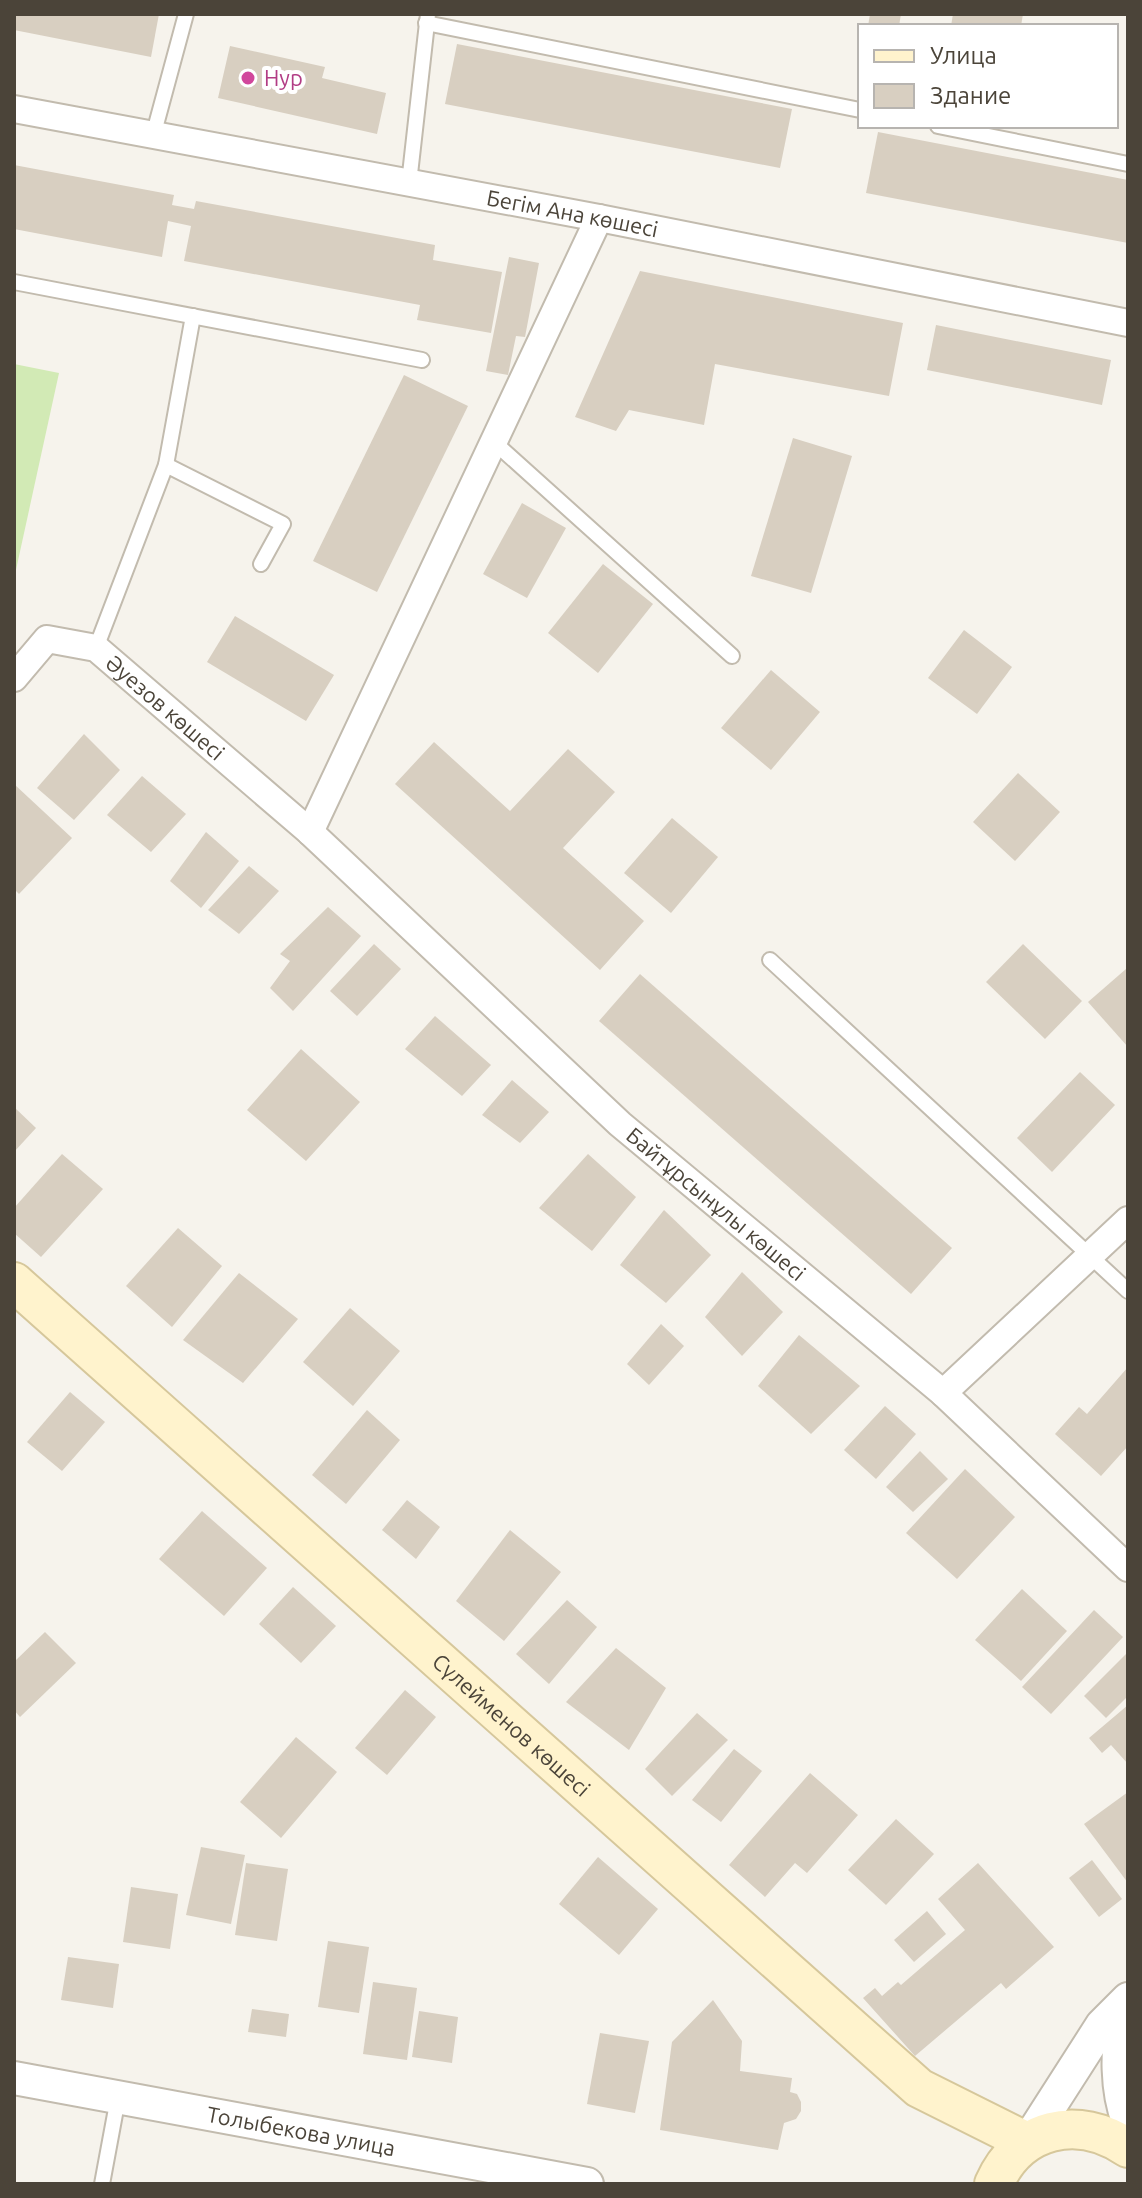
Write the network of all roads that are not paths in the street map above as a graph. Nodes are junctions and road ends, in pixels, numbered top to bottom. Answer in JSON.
{"nodes":[{"id":1,"x":186,"y":14,"type":"edge"},
{"id":2,"x":427,"y":18,"type":"edge"},
{"id":3,"x":14,"y":109,"type":"edge"},
{"id":4,"x":858,"y":110,"type":"edge"},
{"id":5,"x":948,"y":128,"type":"edge"},
{"id":6,"x":153,"y":136,"type":"junction"},
{"id":7,"x":1128,"y":164,"type":"edge"},
{"id":8,"x":409,"y":183,"type":"junction"},
{"id":9,"x":599,"y":218,"type":"junction"},
{"id":10,"x":14,"y":282,"type":"edge"},
{"id":11,"x":193,"y":316,"type":"junction"},
{"id":12,"x":1128,"y":323,"type":"edge"},
{"id":13,"x":422,"y":360,"type":"dead end"},
{"id":14,"x":495,"y":443,"type":"junction"},
{"id":15,"x":166,"y":465,"type":"junction"},
{"id":16,"x":261,"y":564,"type":"dead end"},
{"id":17,"x":96,"y":648,"type":"junction"},
{"id":18,"x":732,"y":656,"type":"dead end"},
{"id":19,"x":14,"y":678,"type":"edge"},
{"id":20,"x":310,"y":832,"type":"junction"},
{"id":21,"x":770,"y":960,"type":"dead end"},
{"id":22,"x":1128,"y":1220,"type":"edge"},
{"id":23,"x":1089,"y":1257,"type":"junction"},
{"id":24,"x":14,"y":1282,"type":"edge"},
{"id":25,"x":1128,"y":1291,"type":"edge"},
{"id":26,"x":943,"y":1393,"type":"junction"},
{"id":27,"x":1128,"y":1568,"type":"edge"},
{"id":28,"x":1128,"y":1999,"type":"edge"},
{"id":29,"x":1128,"y":2019,"type":"edge"},
{"id":30,"x":14,"y":2078,"type":"edge"},
{"id":31,"x":118,"y":2098,"type":"junction"},
{"id":32,"x":1128,"y":2121,"type":"edge"},
{"id":33,"x":1027,"y":2142,"type":"junction"},
{"id":34,"x":1128,"y":2148,"type":"edge"},
{"id":35,"x":102,"y":2184,"type":"edge"},
{"id":36,"x":587,"y":2184,"type":"edge"},
{"id":37,"x":994,"y":2184,"type":"edge"}],
"edges":[{"from":1,"to":6,"type":"lane"},
{"from":2,"to":4,"type":"lane"},
{"from":2,"to":8,"type":"lane"},
{"from":3,"to":6,"type":"street","name":"Бегім Ана көшесі"},
{"from":5,"to":7,"type":"lane"},
{"from":6,"to":8,"type":"street","name":"Бегім Ана көшесі"},
{"from":8,"to":9,"type":"street","name":"Бегім Ана көшесі"},
{"from":9,"to":12,"type":"street","name":"Бегім Ана көшесі"},
{"from":9,"to":14,"type":"street"},
{"from":10,"to":11,"type":"lane"},
{"from":11,"to":13,"type":"lane"},
{"from":11,"to":15,"type":"lane"},
{"from":14,"to":18,"type":"lane"},
{"from":14,"to":20,"type":"street"},
{"from":15,"to":16,"type":"lane"},
{"from":15,"to":17,"type":"lane"},
{"from":17,"to":19,"type":"street","name":"Әуезов көшесі"},
{"from":17,"to":20,"type":"street","name":"Әуезов көшесі"},
{"from":20,"to":26,"type":"street","name":"Байтұрсынұлы көшесі"},
{"from":21,"to":23,"type":"lane"},
{"from":22,"to":23,"type":"street"},
{"from":23,"to":25,"type":"lane"},
{"from":23,"to":26,"type":"street"},
{"from":24,"to":33,"type":"main road","name":"Сүлейменов көшесі"},
{"from":26,"to":27,"type":"street","name":"Байтұрсынұлы көшесі"},
{"from":28,"to":33,"type":"street"},
{"from":29,"to":32,"type":"street"},
{"from":30,"to":31,"type":"street","name":"Толыбекова улица"},
{"from":31,"to":35,"type":"lane"},
{"from":31,"to":36,"type":"street","name":"Толыбекова улица"},
{"from":33,"to":34,"type":"main road"},
{"from":33,"to":37,"type":"main road"}]}
